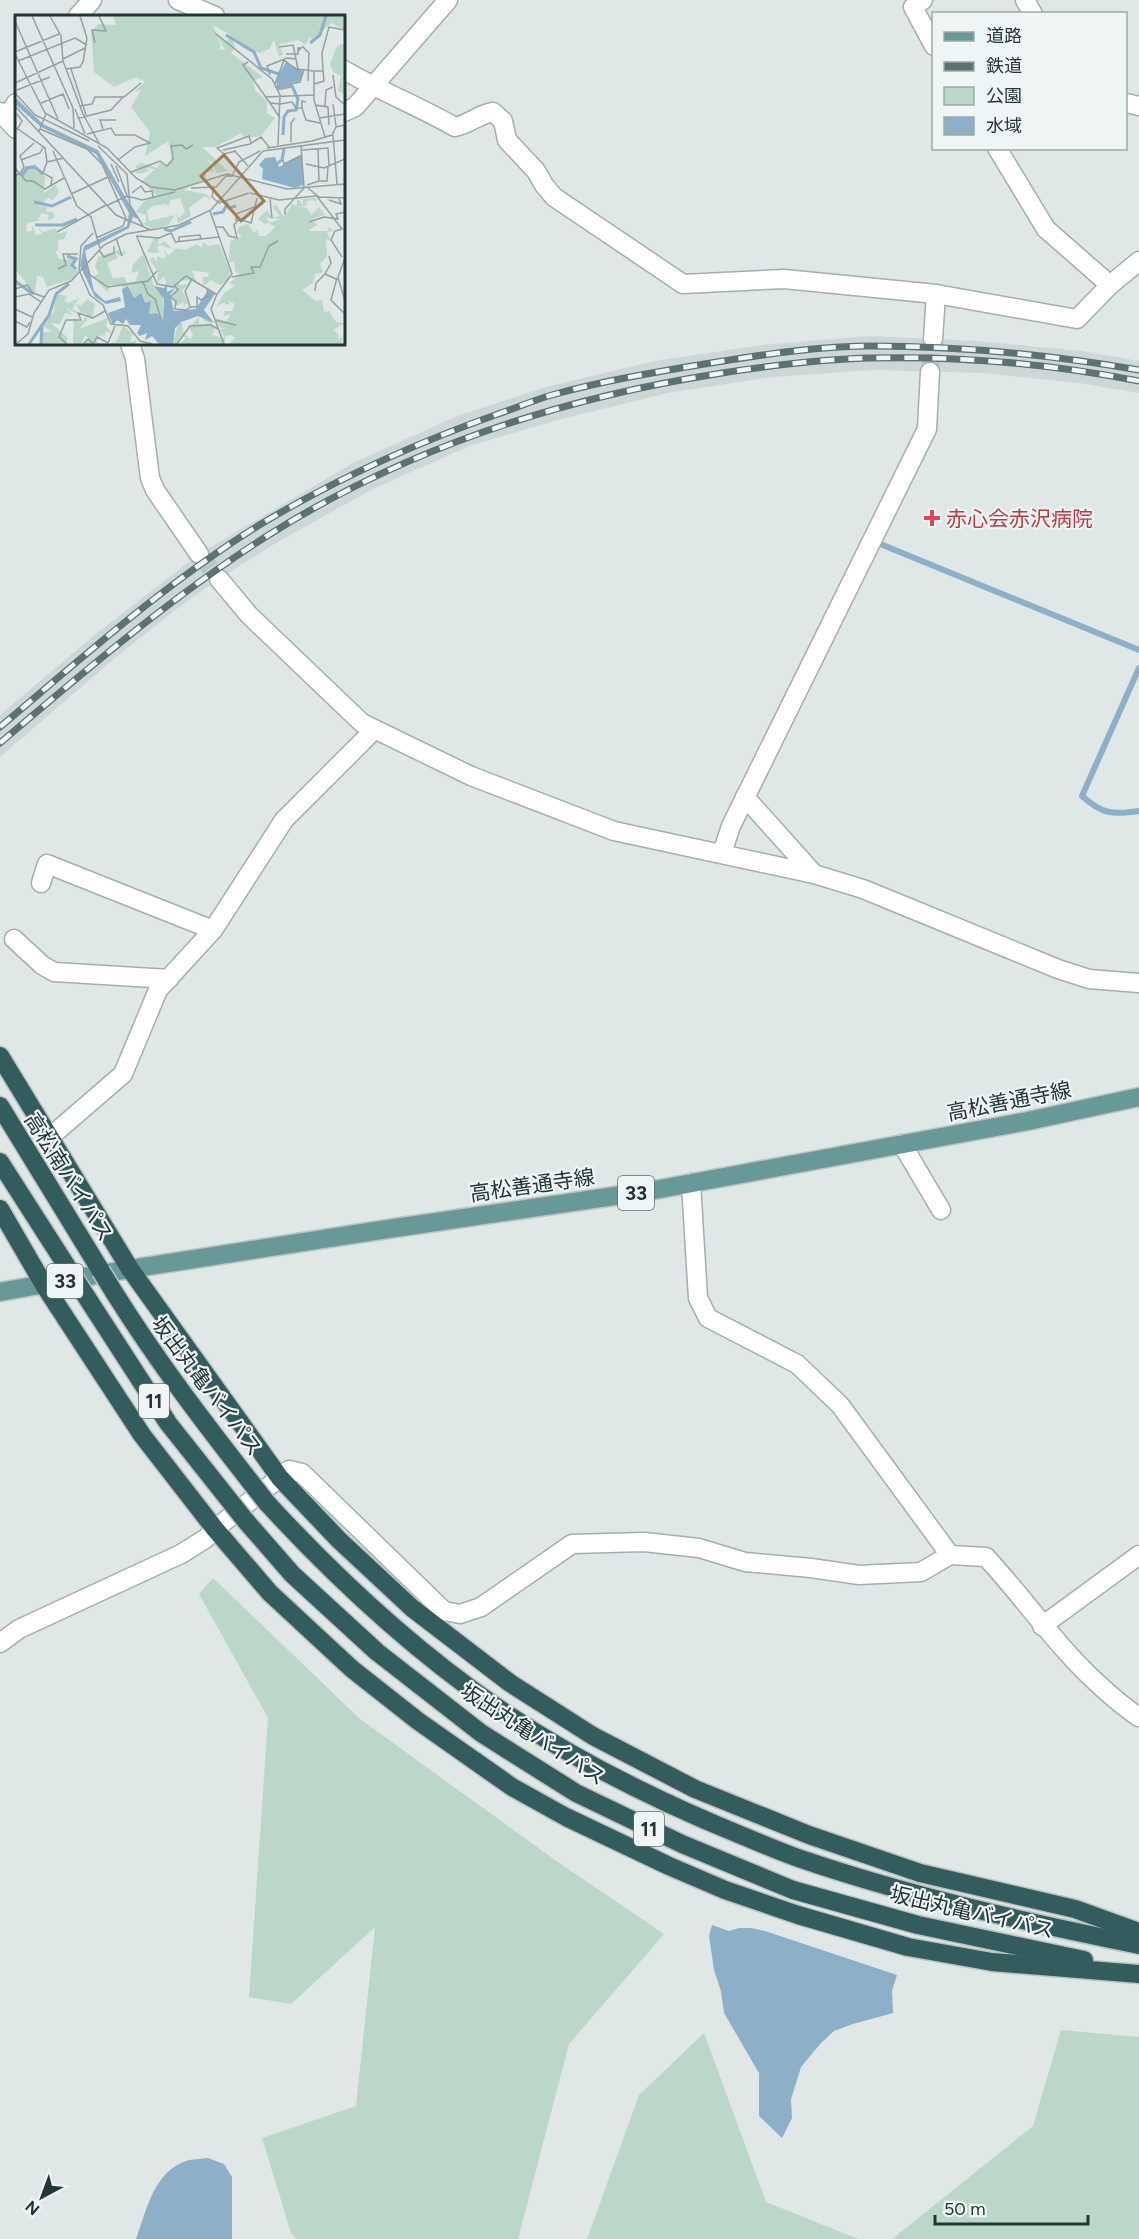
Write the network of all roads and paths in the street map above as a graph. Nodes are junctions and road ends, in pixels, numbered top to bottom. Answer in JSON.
{"nodes":[{"id":1,"x":178,"y":0,"type":"edge"},
{"id":2,"x":448,"y":0,"type":"edge"},
{"id":3,"x":923,"y":0,"type":"edge"},
{"id":4,"x":214,"y":15,"type":"edge"},
{"id":5,"x":932,"y":44,"type":"edge"},
{"id":6,"x":345,"y":71,"type":"edge"},
{"id":7,"x":372,"y":86,"type":"junction"},
{"id":8,"x":345,"y":112,"type":"edge"},
{"id":9,"x":998,"y":150,"type":"edge"},
{"id":10,"x":1139,"y":261,"type":"edge"},
{"id":11,"x":1110,"y":285,"type":"junction"},
{"id":12,"x":936,"y":294,"type":"junction"},
{"id":13,"x":933,"y":339,"type":"tunnel mouth"},
{"id":14,"x":130,"y":345,"type":"edge"},
{"id":15,"x":930,"y":372,"type":"tunnel mouth"},
{"id":16,"x":199,"y":554,"type":"tunnel mouth"},
{"id":17,"x":219,"y":579,"type":"tunnel mouth"},
{"id":18,"x":374,"y":730,"type":"junction"},
{"id":19,"x":745,"y":797,"type":"junction"},
{"id":20,"x":722,"y":853,"type":"junction"},
{"id":21,"x":814,"y":874,"type":"junction"},
{"id":22,"x":41,"y":883,"type":"dead end"},
{"id":23,"x":213,"y":930,"type":"junction"},
{"id":24,"x":14,"y":939,"type":"dead end"},
{"id":25,"x":168,"y":979,"type":"junction"},
{"id":26,"x":1139,"y":983,"type":"edge"},
{"id":27,"x":0,"y":1056,"type":"edge"},
{"id":28,"x":1139,"y":1097,"type":"edge"},
{"id":29,"x":0,"y":1106,"type":"edge"},
{"id":30,"x":50,"y":1137,"type":"junction"},
{"id":31,"x":902,"y":1144,"type":"junction"},
{"id":32,"x":0,"y":1162,"type":"edge"},
{"id":33,"x":691,"y":1183,"type":"junction"},
{"id":34,"x":0,"y":1209,"type":"edge"},
{"id":35,"x":941,"y":1210,"type":"dead end"},
{"id":36,"x":130,"y":1269,"type":"junction"},
{"id":37,"x":101,"y":1270,"type":"joint"},
{"id":38,"x":44,"y":1285,"type":"junction"},
{"id":39,"x":0,"y":1292,"type":"edge"},
{"id":40,"x":280,"y":1478,"type":"junction"},
{"id":41,"x":214,"y":1529,"type":"junction"},
{"id":42,"x":950,"y":1555,"type":"junction"},
{"id":43,"x":1139,"y":1555,"type":"edge"},
{"id":44,"x":1042,"y":1626,"type":"junction"},
{"id":45,"x":0,"y":1643,"type":"edge"},
{"id":46,"x":1139,"y":1717,"type":"edge"},
{"id":47,"x":1139,"y":1932,"type":"edge"},
{"id":48,"x":1139,"y":1945,"type":"edge"},
{"id":49,"x":1139,"y":1973,"type":"edge"}],
"edges":[{"from":1,"to":4,"type":"street"},
{"from":2,"to":7,"type":"street"},
{"from":3,"to":5,"type":"street"},
{"from":6,"to":7,"type":"street"},
{"from":7,"to":8,"type":"street"},
{"from":7,"to":12,"type":"street"},
{"from":9,"to":11,"type":"street"},
{"from":10,"to":11,"type":"street"},
{"from":11,"to":12,"type":"street"},
{"from":12,"to":13,"type":"street"},
{"from":14,"to":16,"type":"street"},
{"from":15,"to":19,"type":"street"},
{"from":17,"to":18,"type":"street"},
{"from":18,"to":20,"type":"street"},
{"from":18,"to":23,"type":"street"},
{"from":19,"to":20,"type":"street"},
{"from":19,"to":21,"type":"street"},
{"from":20,"to":21,"type":"street"},
{"from":21,"to":26,"type":"street"},
{"from":22,"to":23,"type":"street"},
{"from":23,"to":25,"type":"street"},
{"from":24,"to":25,"type":"street"},
{"from":25,"to":30,"type":"street"},
{"from":27,"to":30,"type":"highway"},
{"from":28,"to":31,"type":"main road","name":"高松善通寺線","number":"33"},
{"from":29,"to":37,"type":"highway","name":"高松南バイパス","number":"11"},
{"from":30,"to":36,"type":"highway"},
{"from":31,"to":33,"type":"main road","name":"高松善通寺線","number":"33"},
{"from":31,"to":35,"type":"street"},
{"from":32,"to":49,"type":"highway","name":"坂出丸亀バイパス","number":"11","bridge":true},
{"from":33,"to":36,"type":"main road","name":"高松善通寺線","number":"33"},
{"from":33,"to":42,"type":"street"},
{"from":34,"to":38,"type":"highway"},
{"from":36,"to":38,"type":"main road","name":"高松善通寺線","number":"33"},
{"from":36,"to":40,"type":"highway"},
{"from":37,"to":48,"type":"highway","name":"坂出丸亀バイパス","number":"11","bridge":true},
{"from":38,"to":39,"type":"main road","name":"高松善通寺線","number":"33"},
{"from":38,"to":41,"type":"highway"},
{"from":40,"to":41,"type":"street"},
{"from":40,"to":42,"type":"street"},
{"from":40,"to":47,"type":"highway"},
{"from":41,"to":45,"type":"street"},
{"from":41,"to":49,"type":"highway"},
{"from":42,"to":44,"type":"street"},
{"from":43,"to":44,"type":"street"},
{"from":44,"to":46,"type":"street"}]}
